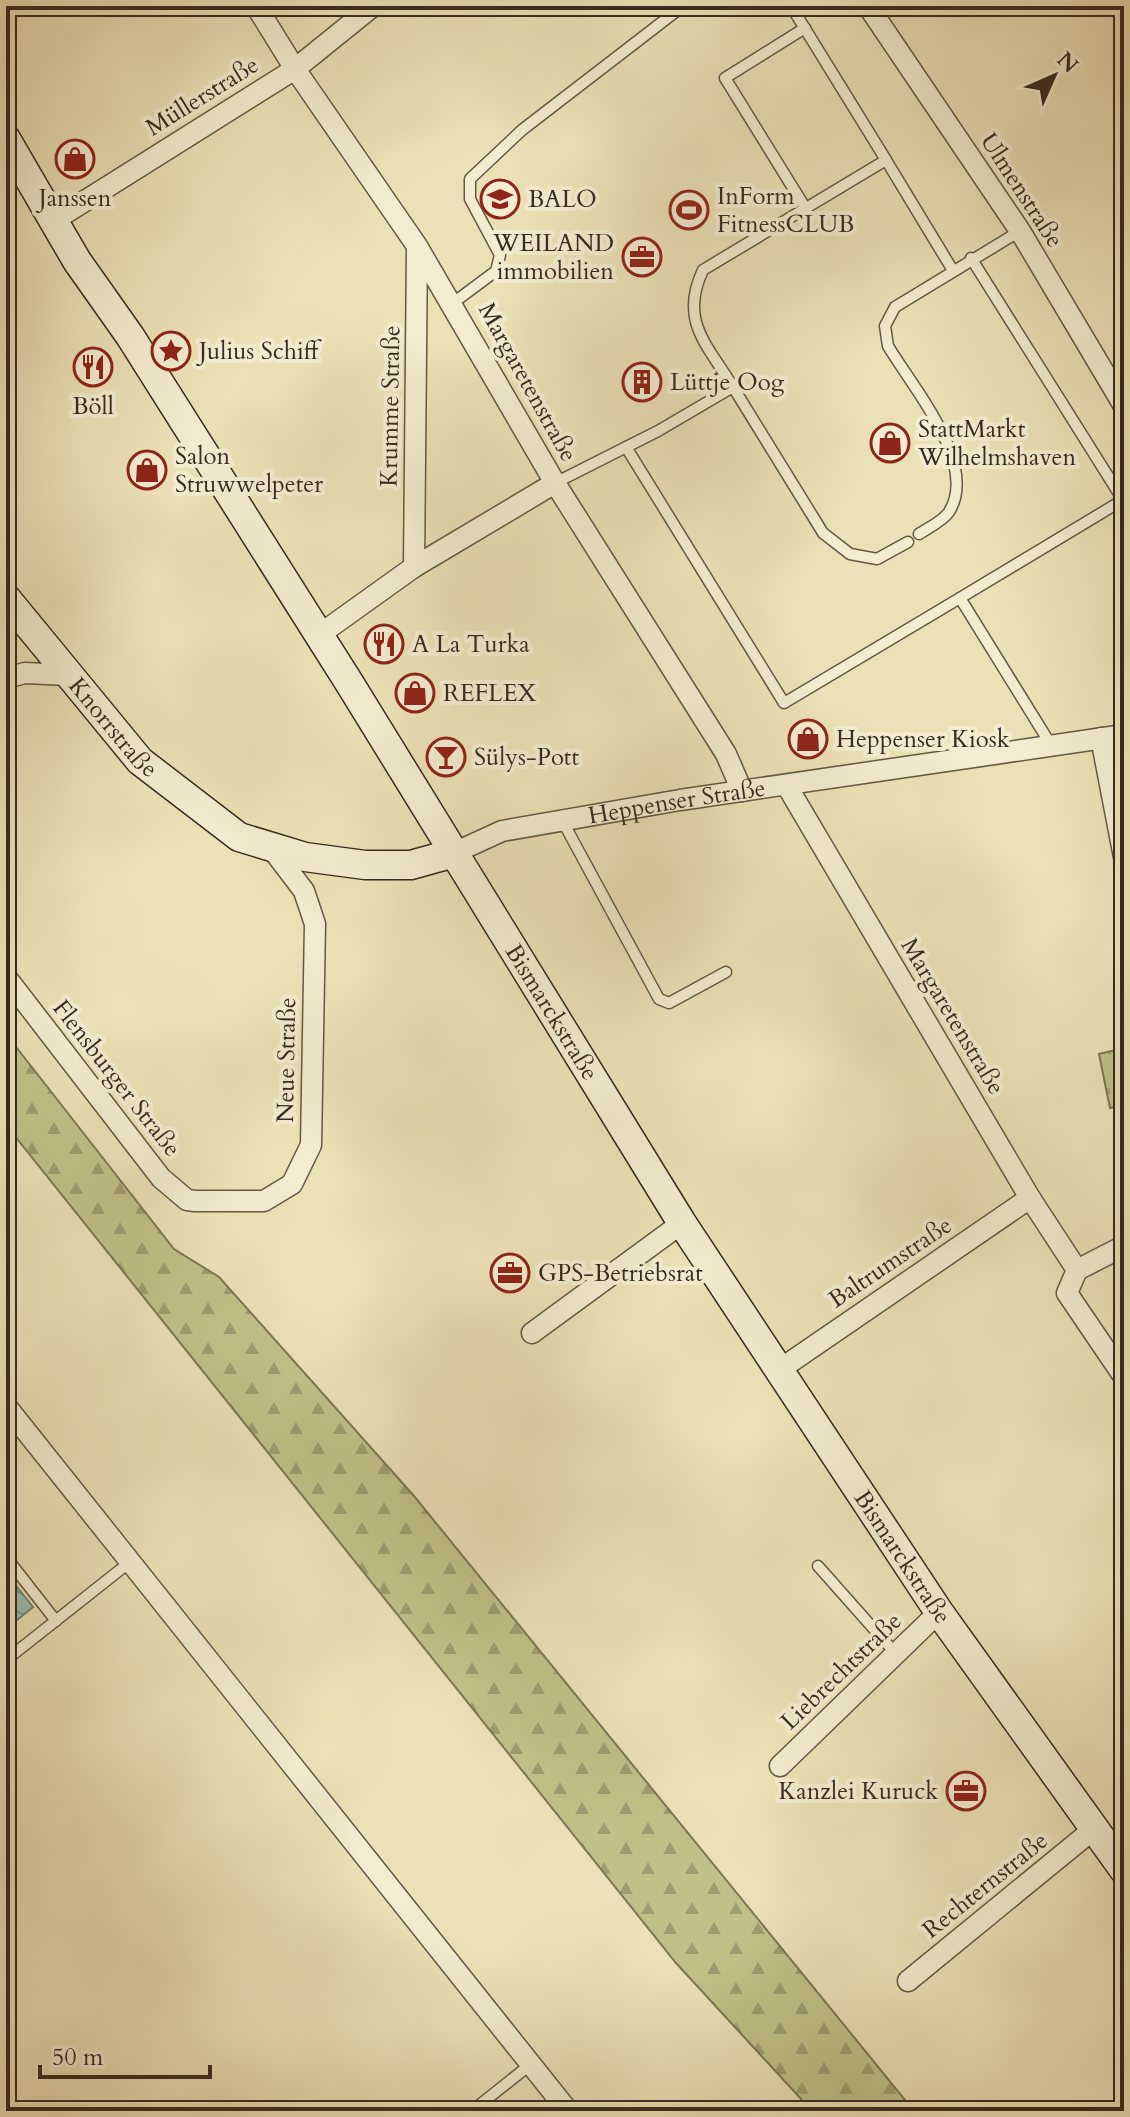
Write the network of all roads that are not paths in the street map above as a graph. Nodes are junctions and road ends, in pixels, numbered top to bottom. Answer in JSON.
{"nodes":[{"id":1,"x":256,"y":6,"type":"edge"},
{"id":2,"x":373,"y":6,"type":"edge"},
{"id":3,"x":683,"y":6,"type":"edge"},
{"id":4,"x":791,"y":6,"type":"edge"},
{"id":5,"x":868,"y":6,"type":"edge"},
{"id":6,"x":805,"y":28,"type":"junction"},
{"id":7,"x":295,"y":69,"type":"junction"},
{"id":8,"x":6,"y":139,"type":"edge"},
{"id":9,"x":886,"y":160,"type":"junction"},
{"id":10,"x":806,"y":209,"type":"junction"},
{"id":11,"x":53,"y":221,"type":"junction"},
{"id":12,"x":1020,"y":231,"type":"junction"},
{"id":13,"x":417,"y":246,"type":"junction"},
{"id":14,"x":971,"y":258,"type":"junction"},
{"id":15,"x":952,"y":269,"type":"junction"},
{"id":16,"x":453,"y":303,"type":"junction"},
{"id":17,"x":733,"y":387,"type":"junction"},
{"id":18,"x":1124,"y":406,"type":"edge"},
{"id":19,"x":626,"y":447,"type":"junction"},
{"id":20,"x":555,"y":483,"type":"junction"},
{"id":21,"x":919,"y":534,"type":"dead end"},
{"id":22,"x":908,"y":542,"type":"dead end"},
{"id":23,"x":414,"y":567,"type":"junction"},
{"id":24,"x":6,"y":598,"type":"edge"},
{"id":25,"x":960,"y":598,"type":"junction"},
{"id":26,"x":319,"y":635,"type":"junction"},
{"id":27,"x":68,"y":675,"type":"junction"},
{"id":28,"x":6,"y":678,"type":"edge"},
{"id":29,"x":1124,"y":735,"type":"edge"},
{"id":30,"x":1101,"y":738,"type":"junction"},
{"id":31,"x":1051,"y":745,"type":"junction"},
{"id":32,"x":787,"y":786,"type":"junction"},
{"id":33,"x":742,"y":791,"type":"junction"},
{"id":34,"x":563,"y":822,"type":"junction"},
{"id":35,"x":239,"y":837,"type":"joint"},
{"id":36,"x":269,"y":845,"type":"junction"},
{"id":37,"x":454,"y":853,"type":"junction"},
{"id":38,"x":1124,"y":857,"type":"edge"},
{"id":39,"x":726,"y":972,"type":"dead end"},
{"id":40,"x":6,"y":977,"type":"edge"},
{"id":41,"x":1030,"y":1198,"type":"junction"},
{"id":42,"x":195,"y":1201,"type":"joint"},
{"id":43,"x":682,"y":1223,"type":"junction"},
{"id":44,"x":1124,"y":1246,"type":"edge"},
{"id":45,"x":1077,"y":1270,"type":"junction"},
{"id":46,"x":532,"y":1333,"type":"dead end"},
{"id":47,"x":779,"y":1370,"type":"junction"},
{"id":48,"x":1124,"y":1377,"type":"edge"},
{"id":49,"x":6,"y":1406,"type":"edge"},
{"id":50,"x":6,"y":1557,"type":"edge"},
{"id":51,"x":130,"y":1562,"type":"junction"},
{"id":52,"x":818,"y":1566,"type":"dead end"},
{"id":53,"x":939,"y":1612,"type":"junction"},
{"id":54,"x":56,"y":1621,"type":"junction"},
{"id":55,"x":896,"y":1654,"type":"junction"},
{"id":56,"x":6,"y":1660,"type":"edge"},
{"id":57,"x":780,"y":1766,"type":"dead end"},
{"id":58,"x":1095,"y":1828,"type":"junction"},
{"id":59,"x":1120,"y":1856,"type":"edge"},
{"id":60,"x":908,"y":1981,"type":"dead end"},
{"id":61,"x":531,"y":2064,"type":"junction"},
{"id":62,"x":472,"y":2111,"type":"edge"},
{"id":63,"x":568,"y":2111,"type":"edge"}],
"edges":[{"from":1,"to":7,"type":"street","name":"Margaretenstraße"},
{"from":2,"to":7,"type":"street","name":"Müllerstraße"},
{"from":3,"to":16,"type":"lane"},
{"from":4,"to":6,"type":"lane"},
{"from":5,"to":12,"type":"street","name":"Ulmenstraße"},
{"from":6,"to":9,"type":"lane"},
{"from":6,"to":10,"type":"lane"},
{"from":7,"to":11,"type":"street","name":"Müllerstraße"},
{"from":7,"to":13,"type":"street","name":"Margaretenstraße"},
{"from":8,"to":11,"type":"main road","name":"Bismarckstraße"},
{"from":9,"to":10,"type":"lane"},
{"from":9,"to":15,"type":"lane"},
{"from":10,"to":17,"type":"lane"},
{"from":11,"to":26,"type":"main road","name":"Bismarckstraße"},
{"from":12,"to":14,"type":"lane"},
{"from":12,"to":18,"type":"street","name":"Ulmenstraße"},
{"from":13,"to":16,"type":"street","name":"Margaretenstraße"},
{"from":13,"to":23,"type":"street","name":"Krumme Straße"},
{"from":14,"to":15,"type":"lane"},
{"from":14,"to":25,"type":"lane"},
{"from":15,"to":21,"type":"lane"},
{"from":16,"to":20,"type":"street","name":"Margaretenstraße"},
{"from":17,"to":19,"type":"lane"},
{"from":17,"to":22,"type":"lane"},
{"from":19,"to":20,"type":"lane"},
{"from":19,"to":25,"type":"lane"},
{"from":20,"to":23,"type":"street"},
{"from":20,"to":33,"type":"street","name":"Margaretenstraße"},
{"from":23,"to":26,"type":"street"},
{"from":24,"to":27,"type":"main road","name":"Knorrstraße"},
{"from":25,"to":31,"type":"lane"},
{"from":26,"to":37,"type":"main road","name":"Bismarckstraße"},
{"from":27,"to":28,"type":"street"},
{"from":27,"to":35,"type":"main road","name":"Knorrstraße"},
{"from":29,"to":30,"type":"street","name":"Heppenser Straße"},
{"from":30,"to":31,"type":"street","name":"Heppenser Straße"},
{"from":30,"to":38,"type":"street"},
{"from":31,"to":32,"type":"street","name":"Heppenser Straße"},
{"from":32,"to":33,"type":"street","name":"Heppenser Straße"},
{"from":32,"to":41,"type":"street","name":"Margaretenstraße"},
{"from":33,"to":34,"type":"street","name":"Heppenser Straße"},
{"from":34,"to":37,"type":"street","name":"Heppenser Straße"},
{"from":34,"to":39,"type":"lane"},
{"from":35,"to":36,"type":"main road","name":"Heppenser Straße"},
{"from":36,"to":37,"type":"main road","name":"Heppenser Straße"},
{"from":36,"to":42,"type":"street","name":"Neue Straße"},
{"from":37,"to":43,"type":"main road","name":"Bismarckstraße"},
{"from":40,"to":42,"type":"street","name":"Flensburger Straße"},
{"from":41,"to":45,"type":"street","name":"Margaretenstraße"},
{"from":41,"to":47,"type":"street","name":"Baltrumstraße"},
{"from":43,"to":46,"type":"street"},
{"from":43,"to":47,"type":"main road","name":"Bismarckstraße"},
{"from":44,"to":45,"type":"street"},
{"from":45,"to":48,"type":"street"},
{"from":47,"to":53,"type":"main road","name":"Bismarckstraße"},
{"from":49,"to":51,"type":"street"},
{"from":50,"to":54,"type":"lane"},
{"from":51,"to":54,"type":"lane"},
{"from":51,"to":61,"type":"street"},
{"from":52,"to":55,"type":"lane"},
{"from":53,"to":55,"type":"street","name":"Liebrechtstraße"},
{"from":53,"to":58,"type":"main road","name":"Bismarckstraße"},
{"from":54,"to":56,"type":"lane"},
{"from":55,"to":57,"type":"street","name":"Liebrechtstraße"},
{"from":58,"to":59,"type":"main road","name":"Bismarckstraße"},
{"from":58,"to":60,"type":"street","name":"Rechternstraße"},
{"from":61,"to":62,"type":"lane"},
{"from":61,"to":63,"type":"street"}]}
